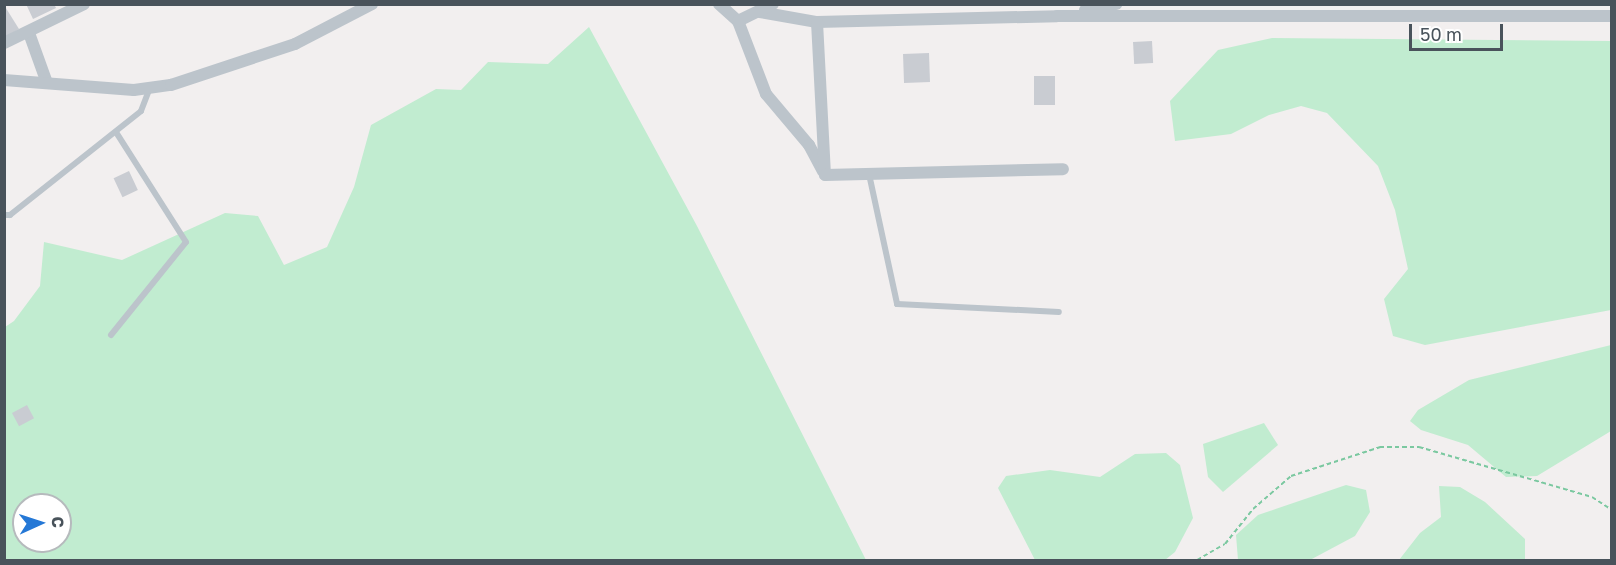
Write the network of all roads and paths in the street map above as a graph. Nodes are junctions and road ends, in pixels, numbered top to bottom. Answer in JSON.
{"nodes":[{"id":1,"x":84,"y":4,"type":"edge"},
{"id":2,"x":372,"y":4,"type":"edge"},
{"id":3,"x":719,"y":4,"type":"edge"},
{"id":4,"x":773,"y":4,"type":"edge"},
{"id":5,"x":1116,"y":4,"type":"edge"},
{"id":6,"x":760,"y":12,"type":"junction"},
{"id":7,"x":1057,"y":16,"type":"junction"},
{"id":8,"x":1611,"y":16,"type":"edge"},
{"id":9,"x":738,"y":21,"type":"junction"},
{"id":10,"x":817,"y":22,"type":"junction"},
{"id":11,"x":29,"y":33,"type":"junction"},
{"id":12,"x":4,"y":43,"type":"edge"},
{"id":13,"x":4,"y":80,"type":"edge"},
{"id":14,"x":47,"y":83,"type":"junction"},
{"id":15,"x":150,"y":88,"type":"junction"},
{"id":16,"x":116,"y":132,"type":"junction"},
{"id":17,"x":1064,"y":169,"type":"dead end"},
{"id":18,"x":869,"y":174,"type":"junction"},
{"id":19,"x":825,"y":175,"type":"junction"},
{"id":20,"x":4,"y":215,"type":"edge"},
{"id":21,"x":1059,"y":312,"type":"dead end"},
{"id":22,"x":111,"y":335,"type":"dead end"},
{"id":23,"x":1611,"y":510,"type":"edge"},
{"id":24,"x":1197,"y":561,"type":"edge"}],
"edges":[{"from":1,"to":11,"type":"street"},
{"from":2,"to":15,"type":"street"},
{"from":3,"to":9,"type":"street"},
{"from":4,"to":6,"type":"street"},
{"from":5,"to":7,"type":"street"},
{"from":6,"to":9,"type":"street"},
{"from":6,"to":10,"type":"street"},
{"from":7,"to":8,"type":"street"},
{"from":7,"to":10,"type":"street"},
{"from":9,"to":19,"type":"street"},
{"from":10,"to":19,"type":"street"},
{"from":11,"to":12,"type":"street"},
{"from":11,"to":14,"type":"street"},
{"from":13,"to":14,"type":"street"},
{"from":14,"to":15,"type":"street"},
{"from":15,"to":16,"type":"lane"},
{"from":16,"to":20,"type":"lane"},
{"from":16,"to":22,"type":"lane"},
{"from":17,"to":18,"type":"street"},
{"from":18,"to":19,"type":"street"},
{"from":18,"to":21,"type":"lane"},
{"from":23,"to":24,"type":"path"}]}
